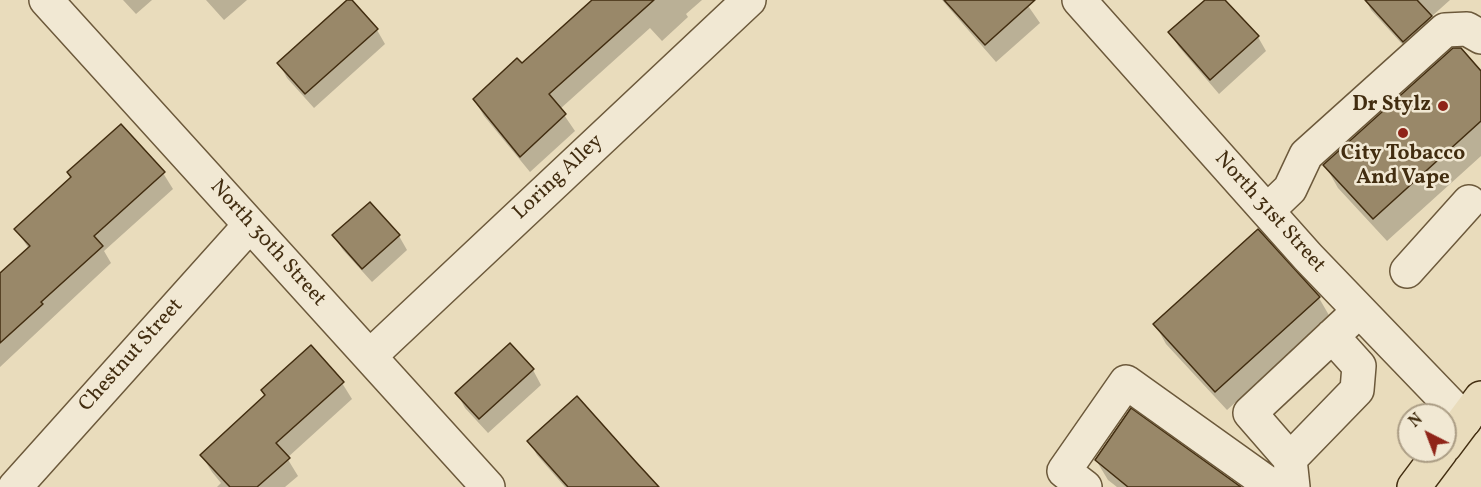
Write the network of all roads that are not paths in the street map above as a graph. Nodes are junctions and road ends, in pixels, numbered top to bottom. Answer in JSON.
{"nodes":[{"id":1,"x":46,"y":0,"type":"edge"},
{"id":2,"x":749,"y":0,"type":"edge"},
{"id":3,"x":1079,"y":0,"type":"edge"},
{"id":4,"x":1481,"y":37,"type":"edge"},
{"id":5,"x":1477,"y":200,"type":"edge"},
{"id":6,"x":1267,"y":211,"type":"junction"},
{"id":7,"x":249,"y":225,"type":"junction"},
{"id":8,"x":1407,"y":271,"type":"dead end"},
{"id":9,"x":1359,"y":311,"type":"junction"},
{"id":10,"x":1332,"y":336,"type":"junction"},
{"id":11,"x":370,"y":356,"type":"junction"},
{"id":12,"x":1473,"y":409,"type":"edge"},
{"id":13,"x":1457,"y":430,"type":"edge"},
{"id":14,"x":1432,"y":463,"type":"edge"},
{"id":15,"x":1291,"y":473,"type":"edge"},
{"id":16,"x":15,"y":487,"type":"edge"},
{"id":17,"x":488,"y":487,"type":"edge"},
{"id":18,"x":1084,"y":487,"type":"edge"},
{"id":19,"x":1273,"y":487,"type":"edge"},
{"id":20,"x":1414,"y":487,"type":"edge"}],
"edges":[{"from":1,"to":7,"type":"street","name":"North 30th Street"},
{"from":2,"to":11,"type":"street","name":"Loring Alley"},
{"from":3,"to":6,"type":"street","name":"North 31st Street"},
{"from":4,"to":6,"type":"street"},
{"from":5,"to":8,"type":"street"},
{"from":6,"to":9,"type":"street","name":"North 31st Street"},
{"from":7,"to":11,"type":"street","name":"North 30th Street"},
{"from":7,"to":16,"type":"street","name":"Chestnut Street"},
{"from":9,"to":10,"type":"street"},
{"from":9,"to":12,"type":"street","name":"North 31st Street"},
{"from":10,"to":15,"type":"street"},
{"from":10,"to":15,"type":"street"},
{"from":11,"to":17,"type":"street","name":"North 30th Street"},
{"from":12,"to":13,"type":"main road"},
{"from":14,"to":20,"type":"main road"},
{"from":18,"to":19,"type":"street"}]}
